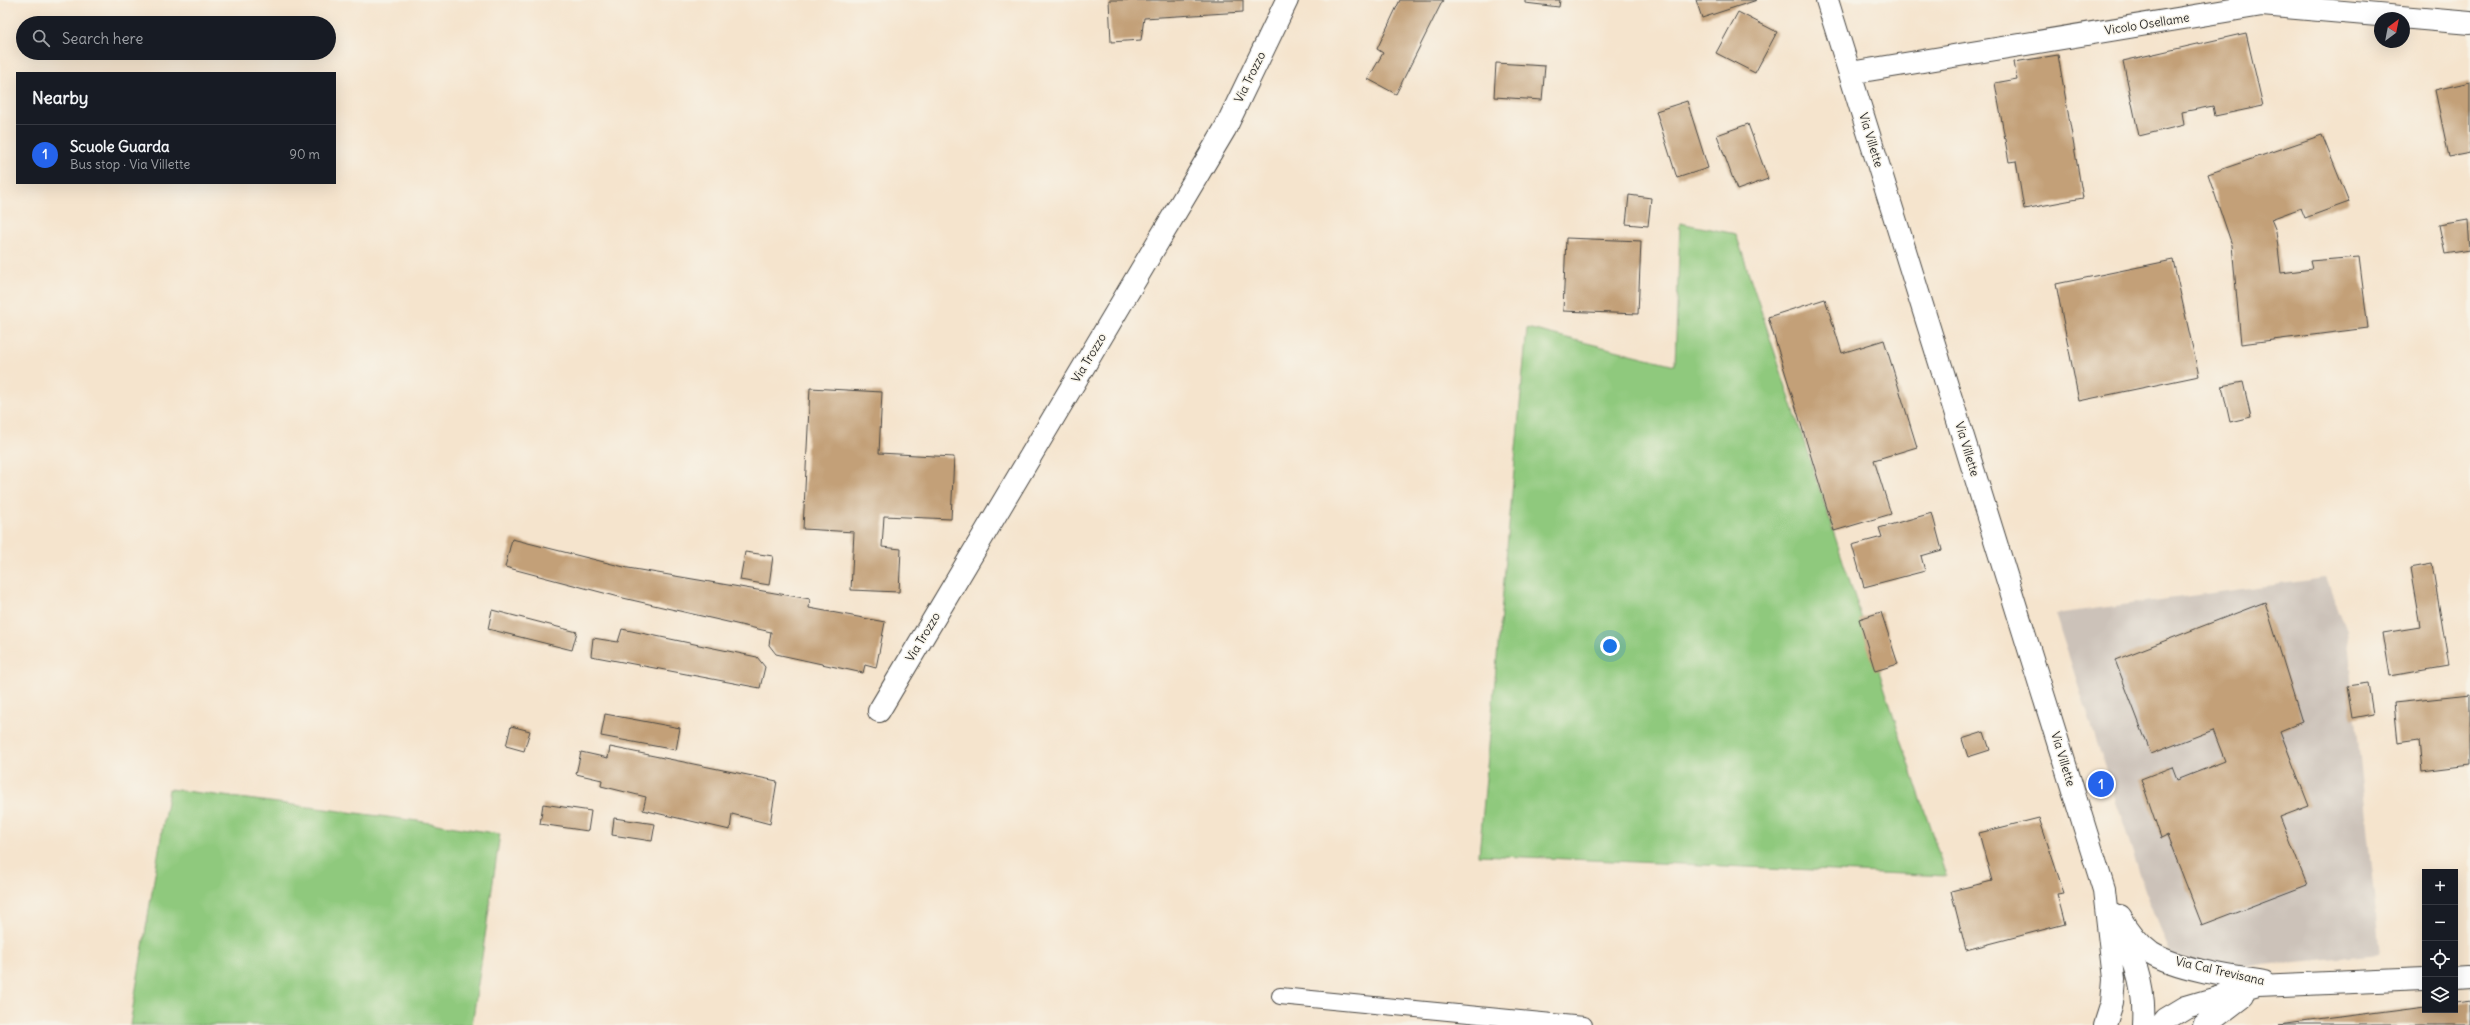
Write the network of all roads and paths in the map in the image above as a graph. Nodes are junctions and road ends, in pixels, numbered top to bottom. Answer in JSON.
{"nodes":[{"id":1,"x":1287,"y":0,"type":"edge"},
{"id":2,"x":1827,"y":0,"type":"edge"},
{"id":3,"x":2470,"y":23,"type":"edge"},
{"id":4,"x":1850,"y":73,"type":"junction"},
{"id":5,"x":879,"y":711,"type":"dead end"},
{"id":6,"x":2105,"y":894,"type":"junction"},
{"id":7,"x":2470,"y":978,"type":"edge"},
{"id":8,"x":2422,"y":979,"type":"edge"},
{"id":9,"x":2458,"y":979,"type":"edge"},
{"id":10,"x":2265,"y":985,"type":"junction"},
{"id":11,"x":1280,"y":996,"type":"dead end"},
{"id":12,"x":1584,"y":1025,"type":"edge"},
{"id":13,"x":2105,"y":1025,"type":"edge"},
{"id":14,"x":2143,"y":1025,"type":"edge"},
{"id":15,"x":2161,"y":1025,"type":"edge"},
{"id":16,"x":2204,"y":1025,"type":"edge"}],
"edges":[{"from":1,"to":5,"type":"street","name":"Via Trozzo"},
{"from":2,"to":4,"type":"street","name":"Via Villette"},
{"from":3,"to":4,"type":"street","name":"Vicolo Osellame"},
{"from":4,"to":6,"type":"street","name":"Via Villette"},
{"from":6,"to":10,"type":"street","name":"Via Cal Trevisana"},
{"from":6,"to":13,"type":"street","name":"Via Villette"},
{"from":6,"to":14,"type":"street","name":"Via Villette"},
{"from":7,"to":9,"type":"street"},
{"from":8,"to":10,"type":"street","name":"Via Cal Trevisana"},
{"from":10,"to":15,"type":"street","name":"Via Cal Trevisana"},
{"from":10,"to":16,"type":"street","name":"Via Cal Trevisana"},
{"from":11,"to":12,"type":"lane"}]}
